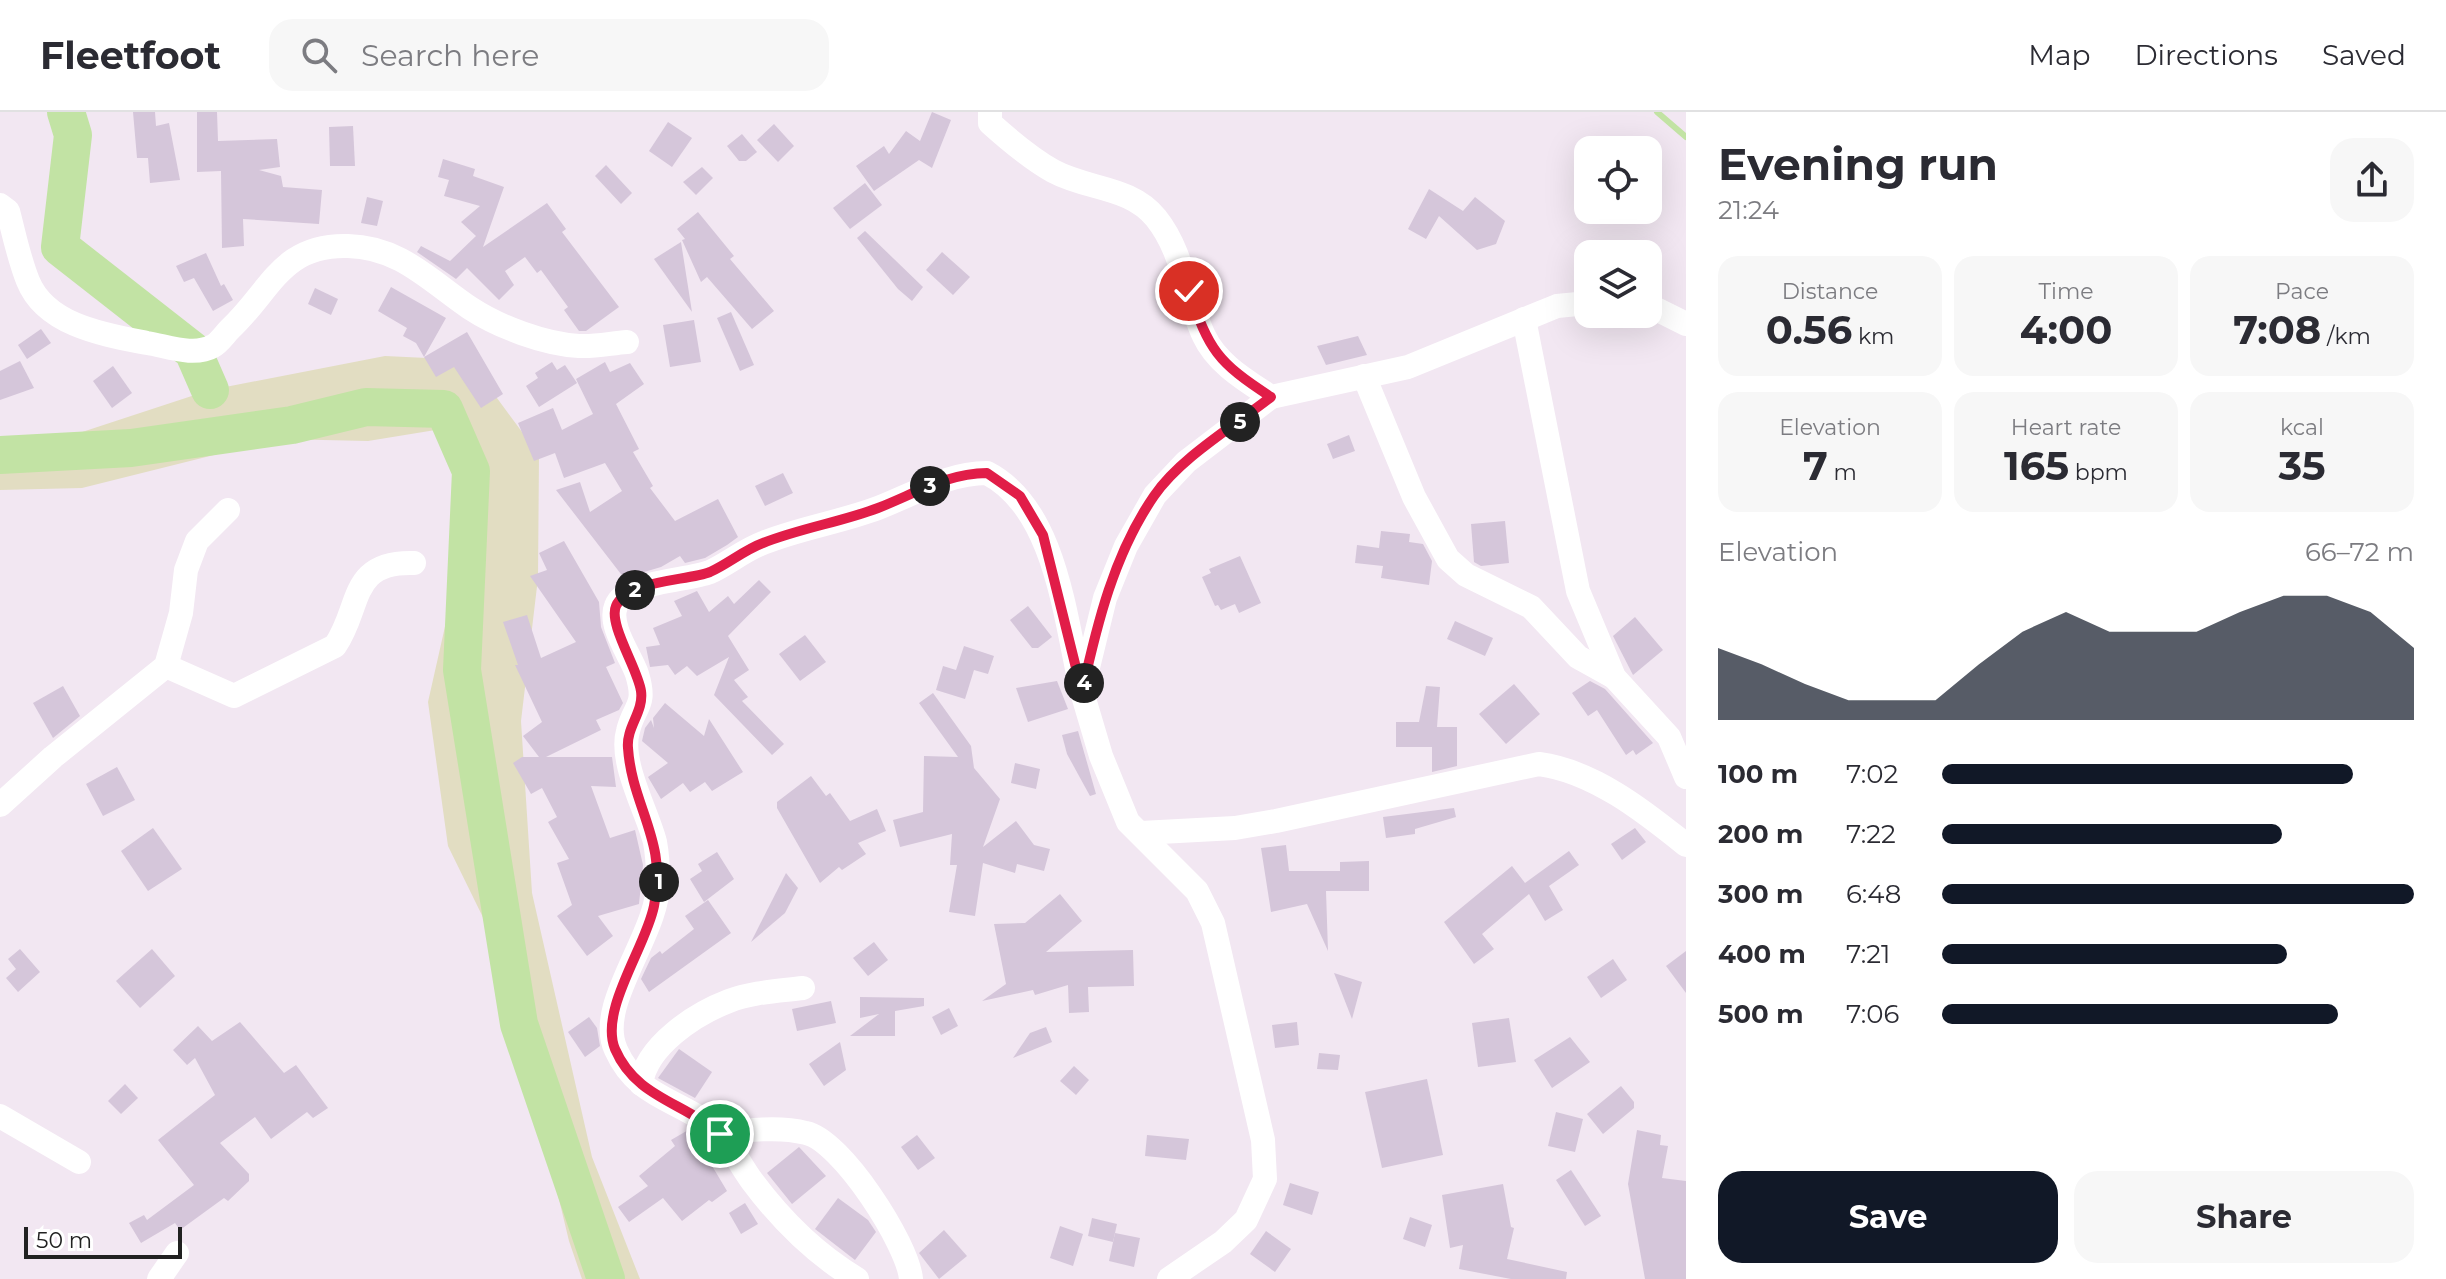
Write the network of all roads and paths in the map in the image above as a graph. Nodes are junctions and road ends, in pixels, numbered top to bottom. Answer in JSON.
{"nodes":[{"id":1,"x":984,"y":116,"type":"edge"},
{"id":2,"x":0,"y":205,"type":"edge"},
{"id":3,"x":1574,"y":304,"type":"edge"},
{"id":4,"x":1662,"y":312,"type":"edge"},
{"id":5,"x":1524,"y":319,"type":"junction"},
{"id":6,"x":1686,"y":324,"type":"edge"},
{"id":7,"x":627,"y":342,"type":"dead end"},
{"id":8,"x":1364,"y":376,"type":"junction"},
{"id":9,"x":1271,"y":397,"type":"junction"},
{"id":10,"x":228,"y":510,"type":"dead end"},
{"id":11,"x":414,"y":563,"type":"dead end"},
{"id":12,"x":166,"y":666,"type":"junction"},
{"id":13,"x":1614,"y":677,"type":"junction"},
{"id":14,"x":1082,"y":692,"type":"junction"},
{"id":15,"x":1686,"y":777,"type":"edge"},
{"id":16,"x":0,"y":805,"type":"edge"},
{"id":17,"x":1141,"y":833,"type":"junction"},
{"id":18,"x":1686,"y":845,"type":"edge"},
{"id":19,"x":803,"y":988,"type":"dead end"},
{"id":20,"x":641,"y":1084,"type":"junction"},
{"id":21,"x":0,"y":1116,"type":"edge"},
{"id":22,"x":720,"y":1134,"type":"junction"},
{"id":23,"x":79,"y":1162,"type":"dead end"},
{"id":24,"x":177,"y":1253,"type":"dead end"},
{"id":25,"x":838,"y":1272,"type":"edge"},
{"id":26,"x":159,"y":1279,"type":"edge"},
{"id":27,"x":857,"y":1279,"type":"edge"},
{"id":28,"x":911,"y":1279,"type":"edge"},
{"id":29,"x":1169,"y":1279,"type":"edge"}],
"edges":[{"from":1,"to":9,"type":"street"},
{"from":2,"to":7,"type":"street"},
{"from":3,"to":5,"type":"street"},
{"from":4,"to":6,"type":"street"},
{"from":5,"to":8,"type":"street"},
{"from":5,"to":13,"type":"street"},
{"from":8,"to":9,"type":"street"},
{"from":8,"to":13,"type":"street"},
{"from":9,"to":14,"type":"street"},
{"from":10,"to":12,"type":"street"},
{"from":11,"to":12,"type":"street"},
{"from":12,"to":16,"type":"street"},
{"from":13,"to":15,"type":"street"},
{"from":14,"to":17,"type":"street"},
{"from":14,"to":20,"type":"street"},
{"from":17,"to":18,"type":"street"},
{"from":17,"to":29,"type":"street"},
{"from":19,"to":20,"type":"street"},
{"from":20,"to":22,"type":"street"},
{"from":21,"to":23,"type":"street"},
{"from":22,"to":25,"type":"street"},
{"from":22,"to":28,"type":"street"},
{"from":24,"to":26,"type":"street"},
{"from":25,"to":27,"type":"street"}]}
